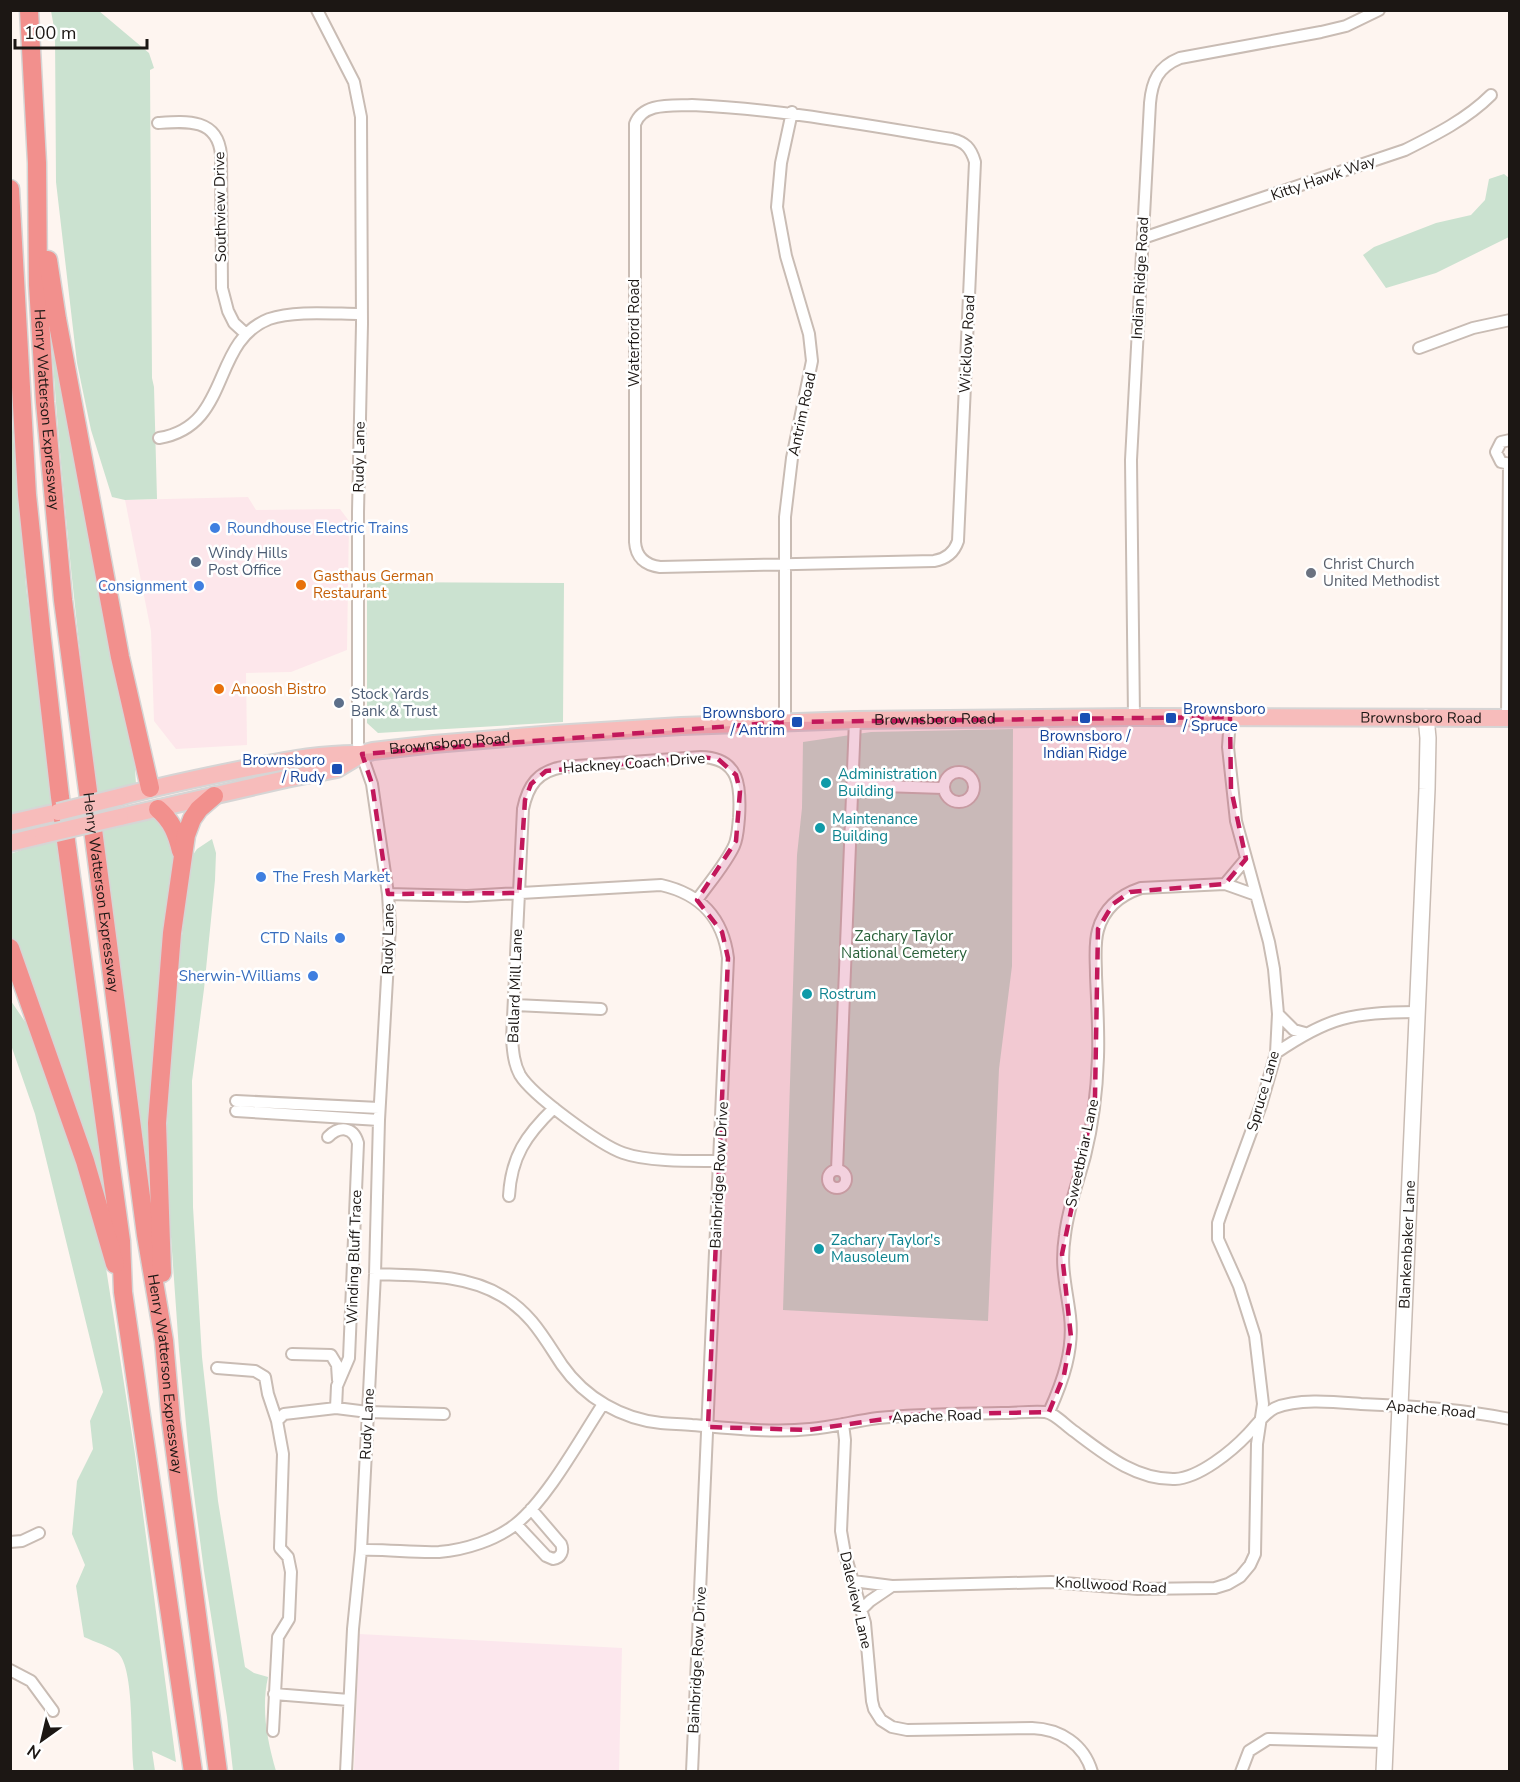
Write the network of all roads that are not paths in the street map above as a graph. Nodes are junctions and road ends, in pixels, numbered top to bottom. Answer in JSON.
{"nodes":[{"id":1,"x":29,"y":10,"type":"edge"},
{"id":2,"x":317,"y":10,"type":"edge"},
{"id":3,"x":1379,"y":10,"type":"edge"},
{"id":4,"x":1491,"y":95,"type":"dead end"},
{"id":5,"x":792,"y":112,"type":"junction"},
{"id":6,"x":158,"y":123,"type":"dead end"},
{"id":7,"x":37,"y":163,"type":"junction"},
{"id":8,"x":10,"y":189,"type":"edge"},
{"id":9,"x":1143,"y":238,"type":"junction"},
{"id":10,"x":361,"y":315,"type":"junction"},
{"id":11,"x":1509,"y":320,"type":"edge"},
{"id":12,"x":246,"y":334,"type":"junction"},
{"id":13,"x":1419,"y":348,"type":"dead end"},
{"id":14,"x":159,"y":438,"type":"dead end"},
{"id":15,"x":1509,"y":440,"type":"edge"},
{"id":16,"x":1509,"y":464,"type":"edge"},
{"id":17,"x":785,"y":565,"type":"junction"},
{"id":18,"x":1134,"y":717,"type":"junction"},
{"id":19,"x":1230,"y":717,"type":"junction"},
{"id":20,"x":1426,"y":717,"type":"junction"},
{"id":21,"x":1508,"y":718,"type":"edge"},
{"id":22,"x":855,"y":720,"type":"junction"},
{"id":23,"x":785,"y":722,"type":"junction"},
{"id":24,"x":362,"y":754,"type":"junction"},
{"id":25,"x":534,"y":780,"type":"joint"},
{"id":26,"x":852,"y":785,"type":"junction"},
{"id":27,"x":150,"y":788,"type":"junction"},
{"id":28,"x":943,"y":788,"type":"dead end"},
{"id":29,"x":214,"y":796,"type":"junction"},
{"id":30,"x":158,"y":809,"type":"junction"},
{"id":31,"x":10,"y":823,"type":"edge"},
{"id":32,"x":10,"y":843,"type":"edge"},
{"id":33,"x":182,"y":856,"type":"junction"},
{"id":34,"x":1246,"y":859,"type":"junction"},
{"id":35,"x":1225,"y":884,"type":"junction"},
{"id":36,"x":519,"y":893,"type":"junction"},
{"id":37,"x":388,"y":894,"type":"junction"},
{"id":38,"x":1256,"y":896,"type":"junction"},
{"id":39,"x":697,"y":900,"type":"junction"},
{"id":40,"x":10,"y":948,"type":"edge"},
{"id":41,"x":515,"y":1005,"type":"junction"},
{"id":42,"x":601,"y":1010,"type":"dead end"},
{"id":43,"x":1416,"y":1012,"type":"junction"},
{"id":44,"x":1278,"y":1014,"type":"junction"},
{"id":45,"x":1305,"y":1033,"type":"junction"},
{"id":46,"x":1276,"y":1053,"type":"junction"},
{"id":47,"x":379,"y":1108,"type":"junction"},
{"id":48,"x":554,"y":1108,"type":"junction"},
{"id":49,"x":379,"y":1120,"type":"junction"},
{"id":50,"x":328,"y":1137,"type":"dead end"},
{"id":51,"x":719,"y":1161,"type":"junction"},
{"id":52,"x":837,"y":1170,"type":"dead end"},
{"id":53,"x":509,"y":1196,"type":"dead end"},
{"id":54,"x":375,"y":1274,"type":"junction"},
{"id":55,"x":123,"y":1292,"type":"junction"},
{"id":56,"x":164,"y":1341,"type":"junction"},
{"id":57,"x":292,"y":1354,"type":"dead end"},
{"id":58,"x":217,"y":1368,"type":"dead end"},
{"id":59,"x":338,"y":1380,"type":"junction"},
{"id":60,"x":603,"y":1404,"type":"junction"},
{"id":61,"x":1400,"y":1404,"type":"junction"},
{"id":62,"x":336,"y":1408,"type":"junction"},
{"id":63,"x":368,"y":1412,"type":"junction"},
{"id":64,"x":1049,"y":1412,"type":"junction"},
{"id":65,"x":444,"y":1414,"type":"dead end"},
{"id":66,"x":1509,"y":1419,"type":"edge"},
{"id":67,"x":278,"y":1421,"type":"junction"},
{"id":68,"x":1259,"y":1422,"type":"junction"},
{"id":69,"x":843,"y":1424,"type":"junction"},
{"id":70,"x":708,"y":1427,"type":"junction"},
{"id":71,"x":531,"y":1509,"type":"junction"},
{"id":72,"x":516,"y":1524,"type":"junction"},
{"id":73,"x":39,"y":1533,"type":"dead end"},
{"id":74,"x":10,"y":1542,"type":"edge"},
{"id":75,"x":360,"y":1550,"type":"junction"},
{"id":76,"x":853,"y":1581,"type":"junction"},
{"id":77,"x":892,"y":1586,"type":"junction"},
{"id":78,"x":861,"y":1610,"type":"junction"},
{"id":79,"x":10,"y":1670,"type":"edge"},
{"id":80,"x":274,"y":1694,"type":"junction"},
{"id":81,"x":349,"y":1700,"type":"junction"},
{"id":82,"x":53,"y":1711,"type":"dead end"},
{"id":83,"x":273,"y":1731,"type":"dead end"},
{"id":84,"x":1385,"y":1742,"type":"junction"},
{"id":85,"x":194,"y":1772,"type":"edge"},
{"id":86,"x":218,"y":1772,"type":"edge"},
{"id":87,"x":346,"y":1772,"type":"edge"},
{"id":88,"x":692,"y":1772,"type":"edge"},
{"id":89,"x":1092,"y":1772,"type":"edge"},
{"id":90,"x":1241,"y":1772,"type":"edge"},
{"id":91,"x":1384,"y":1772,"type":"edge"}],
"edges":[{"from":1,"to":7,"type":"highway","name":"Henry Watterson Expressway"},
{"from":2,"to":10,"type":"street","name":"Rudy Lane"},
{"from":3,"to":9,"type":"street","name":"Indian Ridge Road"},
{"from":4,"to":9,"type":"street","name":"Kitty Hawk Way"},
{"from":5,"to":17,"type":"street","name":"Antrim Road"},
{"from":5,"to":17,"type":"street","name":"Waterford Road"},
{"from":5,"to":17,"type":"street","name":"Wicklow Road"},
{"from":6,"to":12,"type":"street","name":"Southview Drive"},
{"from":7,"to":27,"type":"highway"},
{"from":7,"to":56,"type":"highway","name":"Henry Watterson Expressway"},
{"from":8,"to":55,"type":"highway","name":"Henry Watterson Expressway"},
{"from":9,"to":18,"type":"street","name":"Indian Ridge Road"},
{"from":10,"to":12,"type":"street"},
{"from":10,"to":24,"type":"street","name":"Rudy Lane"},
{"from":11,"to":13,"type":"street"},
{"from":12,"to":14,"type":"street"},
{"from":15,"to":16,"type":"street"},
{"from":16,"to":21,"type":"street"},
{"from":17,"to":23,"type":"street","name":"Antrim Road"},
{"from":18,"to":19,"type":"main road","name":"Brownsboro Road"},
{"from":18,"to":22,"type":"main road","name":"Brownsboro Road"},
{"from":19,"to":20,"type":"main road","name":"Brownsboro Road"},
{"from":19,"to":34,"type":"street","name":"Spruce Lane"},
{"from":20,"to":21,"type":"main road","name":"Brownsboro Road"},
{"from":20,"to":43,"type":"street","name":"Blankenbaker Lane"},
{"from":22,"to":23,"type":"main road","name":"Brownsboro Road"},
{"from":22,"to":26,"type":"street"},
{"from":23,"to":24,"type":"main road","name":"Brownsboro Road"},
{"from":24,"to":27,"type":"main road","name":"Brownsboro Road"},
{"from":24,"to":29,"type":"main road","name":"Brownsboro Road"},
{"from":24,"to":37,"type":"street","name":"Rudy Lane"},
{"from":25,"to":36,"type":"street","name":"Ballard Mill Lane"},
{"from":25,"to":39,"type":"street","name":"Hackney Coach Drive"},
{"from":26,"to":28,"type":"street"},
{"from":26,"to":52,"type":"street"},
{"from":27,"to":30,"type":"main road"},
{"from":27,"to":31,"type":"main road","name":"Brownsboro Road","bridge":true},
{"from":29,"to":30,"type":"main road","name":"Brownsboro Road"},
{"from":29,"to":33,"type":"highway"},
{"from":30,"to":32,"type":"main road","name":"Brownsboro Road","bridge":true},
{"from":30,"to":33,"type":"highway"},
{"from":33,"to":56,"type":"highway"},
{"from":34,"to":35,"type":"street"},
{"from":34,"to":38,"type":"street","name":"Spruce Lane"},
{"from":35,"to":38,"type":"street","name":"Sweetbriar Lane"},
{"from":35,"to":64,"type":"street","name":"Sweetbriar Lane"},
{"from":36,"to":37,"type":"street","name":"Bainbridge Row Drive"},
{"from":36,"to":39,"type":"street","name":"Bainbridge Row Drive"},
{"from":36,"to":41,"type":"street","name":"Ballard Mill Lane"},
{"from":37,"to":47,"type":"street","name":"Rudy Lane"},
{"from":38,"to":44,"type":"street","name":"Spruce Lane"},
{"from":39,"to":51,"type":"street","name":"Bainbridge Row Drive"},
{"from":40,"to":55,"type":"highway"},
{"from":41,"to":42,"type":"street"},
{"from":41,"to":48,"type":"street","name":"Ballard Mill Lane"},
{"from":43,"to":45,"type":"street"},
{"from":43,"to":61,"type":"street","name":"Blankenbaker Lane"},
{"from":44,"to":45,"type":"street"},
{"from":44,"to":46,"type":"street","name":"Spruce Lane"},
{"from":45,"to":46,"type":"street"},
{"from":46,"to":68,"type":"street","name":"Spruce Lane"},
{"from":47,"to":49,"type":"street","name":"Rudy Lane"},
{"from":47,"to":49,"type":"street"},
{"from":48,"to":51,"type":"street","name":"Ballard Mill Lane"},
{"from":48,"to":53,"type":"street"},
{"from":49,"to":54,"type":"street","name":"Rudy Lane"},
{"from":50,"to":59,"type":"street","name":"Winding Bluff Trace"},
{"from":51,"to":70,"type":"street","name":"Bainbridge Row Drive"},
{"from":54,"to":60,"type":"street","name":"Apache Road"},
{"from":54,"to":63,"type":"street","name":"Rudy Lane"},
{"from":55,"to":85,"type":"highway","name":"Henry Watterson Expressway"},
{"from":56,"to":86,"type":"highway","name":"Henry Watterson Expressway"},
{"from":57,"to":59,"type":"street"},
{"from":58,"to":67,"type":"street"},
{"from":59,"to":62,"type":"street","name":"Winding Bluff Trace"},
{"from":60,"to":70,"type":"street","name":"Apache Road"},
{"from":60,"to":71,"type":"street"},
{"from":61,"to":66,"type":"street","name":"Apache Road"},
{"from":61,"to":68,"type":"street","name":"Apache Road"},
{"from":61,"to":84,"type":"street","name":"Blankenbaker Lane"},
{"from":62,"to":63,"type":"street"},
{"from":62,"to":67,"type":"street"},
{"from":63,"to":65,"type":"street"},
{"from":63,"to":75,"type":"street","name":"Rudy Lane"},
{"from":64,"to":68,"type":"street","name":"Apache Road"},
{"from":64,"to":69,"type":"street","name":"Apache Road"},
{"from":67,"to":80,"type":"street"},
{"from":68,"to":77,"type":"street","name":"Knollwood Road"},
{"from":69,"to":70,"type":"street","name":"Apache Road"},
{"from":69,"to":76,"type":"street","name":"Daleview Lane"},
{"from":70,"to":88,"type":"street","name":"Bainbridge Row Drive"},
{"from":71,"to":72,"type":"street"},
{"from":71,"to":72,"type":"street"},
{"from":72,"to":75,"type":"street"},
{"from":73,"to":74,"type":"street"},
{"from":75,"to":81,"type":"street","name":"Rudy Lane"},
{"from":76,"to":77,"type":"street","name":"Knollwood Road"},
{"from":76,"to":78,"type":"street","name":"Daleview Lane"},
{"from":77,"to":78,"type":"street"},
{"from":78,"to":89,"type":"street","name":"Daleview Lane"},
{"from":79,"to":82,"type":"street"},
{"from":80,"to":81,"type":"street"},
{"from":80,"to":83,"type":"street"},
{"from":81,"to":87,"type":"street","name":"Rudy Lane"},
{"from":84,"to":90,"type":"street"},
{"from":84,"to":91,"type":"street","name":"Blankenbaker Lane"}]}
